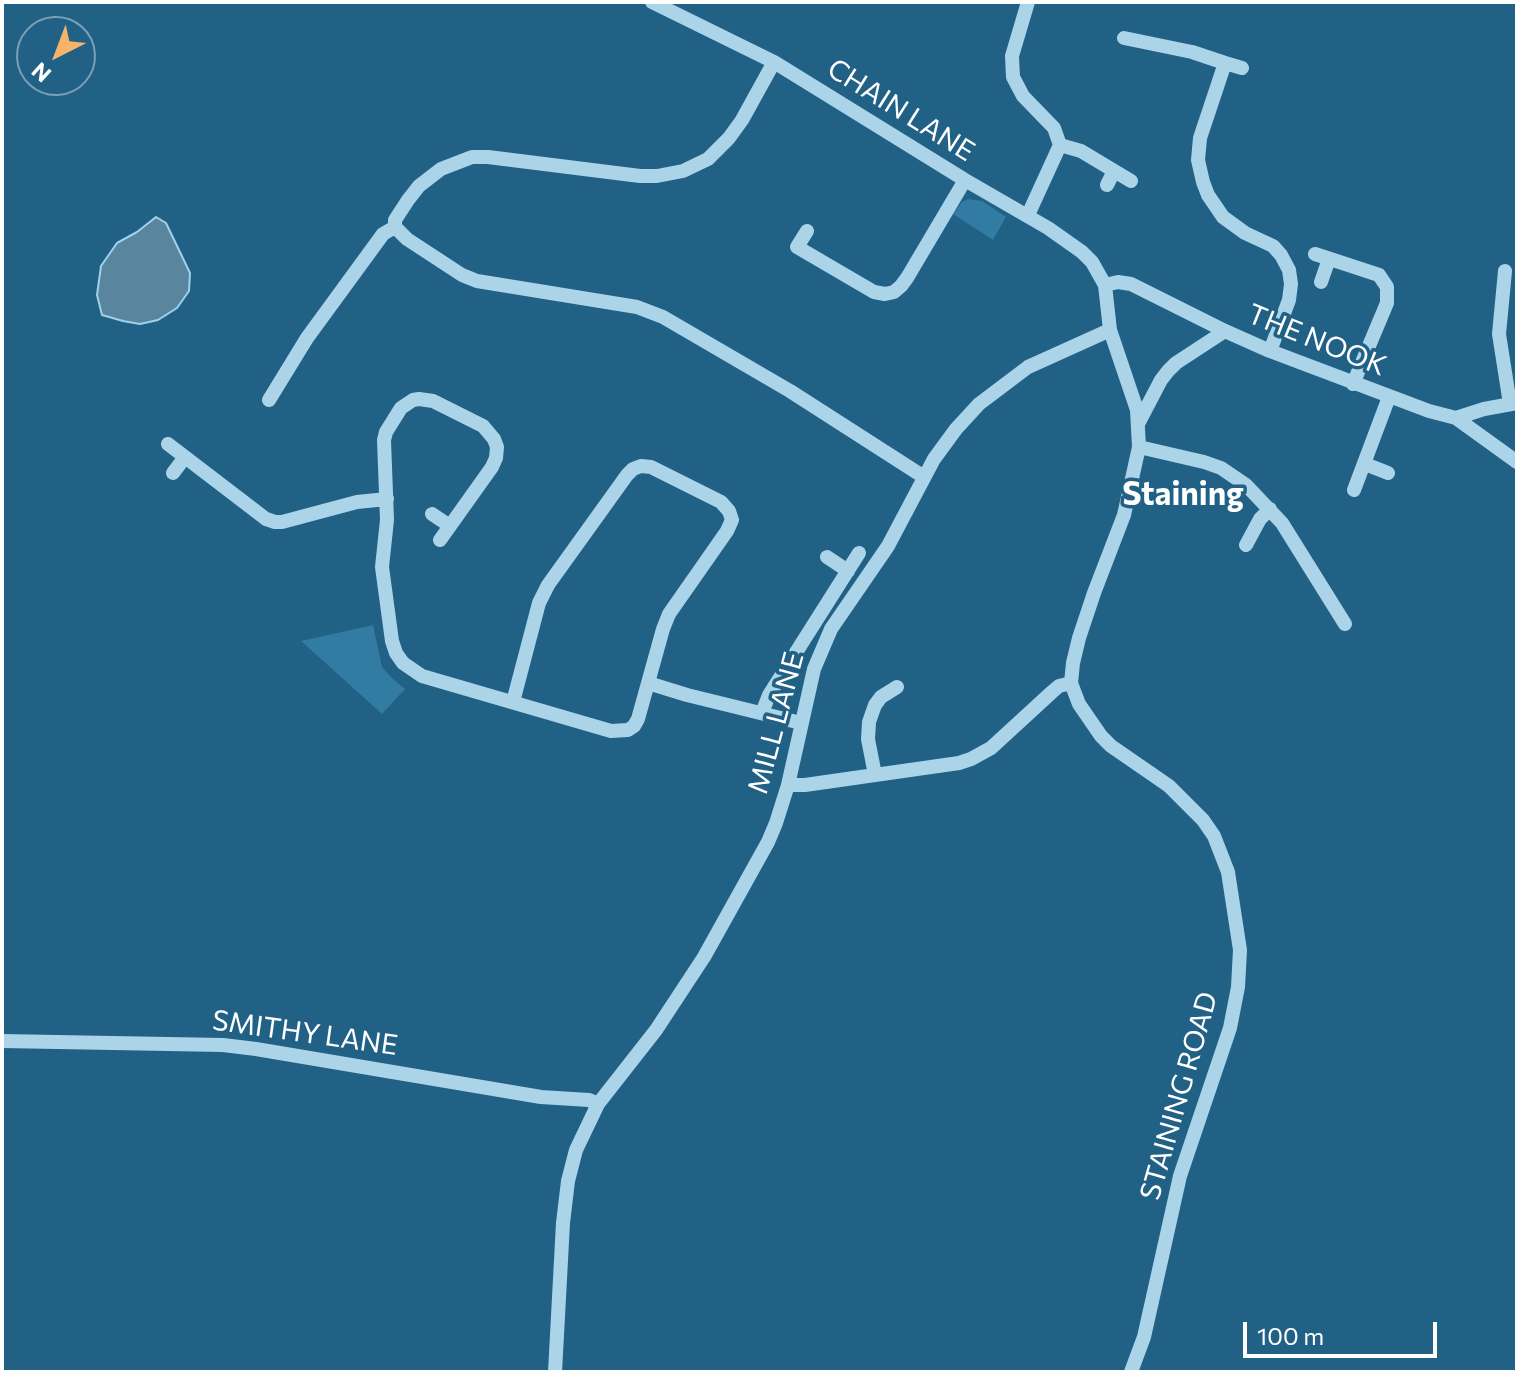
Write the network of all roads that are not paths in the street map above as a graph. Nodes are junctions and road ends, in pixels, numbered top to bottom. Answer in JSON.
{"nodes":[{"id":1,"x":652,"y":2,"type":"edge"},
{"id":2,"x":1028,"y":2,"type":"edge"},
{"id":3,"x":1124,"y":38,"type":"dead end"},
{"id":4,"x":774,"y":62,"type":"junction"},
{"id":5,"x":1225,"y":63,"type":"junction"},
{"id":6,"x":1242,"y":68,"type":"dead end"},
{"id":7,"x":1060,"y":145,"type":"junction"},
{"id":8,"x":1114,"y":171,"type":"junction"},
{"id":9,"x":965,"y":180,"type":"junction"},
{"id":10,"x":1131,"y":181,"type":"dead end"},
{"id":11,"x":1107,"y":185,"type":"dead end"},
{"id":12,"x":1028,"y":215,"type":"junction"},
{"id":13,"x":395,"y":227,"type":"junction"},
{"id":14,"x":807,"y":231,"type":"dead end"},
{"id":15,"x":1505,"y":271,"type":"dead end"},
{"id":16,"x":1321,"y":282,"type":"dead end"},
{"id":17,"x":1105,"y":285,"type":"junction"},
{"id":18,"x":1500,"y":321,"type":"junction"},
{"id":19,"x":1517,"y":323,"type":"edge"},
{"id":20,"x":1110,"y":330,"type":"junction"},
{"id":21,"x":1225,"y":331,"type":"junction"},
{"id":22,"x":1270,"y":351,"type":"junction"},
{"id":23,"x":1353,"y":384,"type":"junction"},
{"id":24,"x":1389,"y":397,"type":"junction"},
{"id":25,"x":269,"y":400,"type":"dead end"},
{"id":26,"x":1513,"y":403,"type":"edge"},
{"id":27,"x":1456,"y":418,"type":"junction"},
{"id":28,"x":1139,"y":422,"type":"junction"},
{"id":29,"x":168,"y":444,"type":"dead end"},
{"id":30,"x":1139,"y":447,"type":"junction"},
{"id":31,"x":185,"y":457,"type":"junction"},
{"id":32,"x":1517,"y":462,"type":"edge"},
{"id":33,"x":1365,"y":464,"type":"junction"},
{"id":34,"x":173,"y":473,"type":"dead end"},
{"id":35,"x":1388,"y":473,"type":"dead end"},
{"id":36,"x":924,"y":477,"type":"junction"},
{"id":37,"x":1354,"y":490,"type":"dead end"},
{"id":38,"x":387,"y":499,"type":"junction"},
{"id":39,"x":1270,"y":509,"type":"junction"},
{"id":40,"x":432,"y":514,"type":"dead end"},
{"id":41,"x":450,"y":526,"type":"junction"},
{"id":42,"x":440,"y":540,"type":"dead end"},
{"id":43,"x":1246,"y":545,"type":"dead end"},
{"id":44,"x":859,"y":553,"type":"dead end"},
{"id":45,"x":827,"y":557,"type":"dead end"},
{"id":46,"x":848,"y":571,"type":"junction"},
{"id":47,"x":1345,"y":624,"type":"dead end"},
{"id":48,"x":648,"y":683,"type":"junction"},
{"id":49,"x":1071,"y":683,"type":"junction"},
{"id":50,"x":897,"y":687,"type":"dead end"},
{"id":51,"x":513,"y":702,"type":"junction"},
{"id":52,"x":762,"y":713,"type":"junction"},
{"id":53,"x":801,"y":723,"type":"junction"},
{"id":54,"x":875,"y":775,"type":"junction"},
{"id":55,"x":788,"y":785,"type":"junction"},
{"id":56,"x":2,"y":1041,"type":"edge"},
{"id":57,"x":598,"y":1104,"type":"junction"},
{"id":58,"x":555,"y":1372,"type":"edge"},
{"id":59,"x":1131,"y":1372,"type":"edge"}],
"edges":[{"from":1,"to":4,"type":"street","name":"CHAIN LANE"},
{"from":2,"to":7,"type":"street"},
{"from":3,"to":5,"type":"street"},
{"from":4,"to":9,"type":"street","name":"CHAIN LANE"},
{"from":4,"to":13,"type":"street"},
{"from":5,"to":6,"type":"street"},
{"from":5,"to":22,"type":"street"},
{"from":7,"to":8,"type":"street"},
{"from":7,"to":12,"type":"street"},
{"from":8,"to":10,"type":"street"},
{"from":8,"to":11,"type":"street"},
{"from":9,"to":12,"type":"street","name":"CHAIN LANE"},
{"from":9,"to":14,"type":"street"},
{"from":12,"to":17,"type":"street","name":"CHAIN LANE"},
{"from":13,"to":25,"type":"street"},
{"from":13,"to":36,"type":"street"},
{"from":15,"to":18,"type":"street"},
{"from":16,"to":23,"type":"street"},
{"from":17,"to":20,"type":"street"},
{"from":17,"to":21,"type":"street","name":"THE NOOK"},
{"from":18,"to":19,"type":"street"},
{"from":18,"to":26,"type":"street"},
{"from":20,"to":28,"type":"street"},
{"from":20,"to":36,"type":"street","name":"MILL LANE"},
{"from":21,"to":22,"type":"street","name":"THE NOOK"},
{"from":21,"to":28,"type":"street"},
{"from":22,"to":23,"type":"street","name":"THE NOOK"},
{"from":23,"to":24,"type":"street","name":"THE NOOK"},
{"from":24,"to":27,"type":"street","name":"THE NOOK"},
{"from":24,"to":33,"type":"street"},
{"from":26,"to":27,"type":"street"},
{"from":27,"to":32,"type":"street"},
{"from":28,"to":30,"type":"street"},
{"from":29,"to":31,"type":"street"},
{"from":30,"to":39,"type":"street"},
{"from":30,"to":49,"type":"street"},
{"from":31,"to":34,"type":"street"},
{"from":31,"to":38,"type":"street"},
{"from":33,"to":35,"type":"street"},
{"from":33,"to":37,"type":"street"},
{"from":36,"to":53,"type":"street","name":"MILL LANE"},
{"from":38,"to":41,"type":"street"},
{"from":38,"to":51,"type":"street"},
{"from":39,"to":43,"type":"street"},
{"from":39,"to":47,"type":"street"},
{"from":40,"to":41,"type":"street"},
{"from":41,"to":42,"type":"street"},
{"from":44,"to":46,"type":"street"},
{"from":45,"to":46,"type":"street"},
{"from":46,"to":52,"type":"street"},
{"from":48,"to":51,"type":"street"},
{"from":48,"to":51,"type":"street"},
{"from":48,"to":52,"type":"street"},
{"from":49,"to":54,"type":"street"},
{"from":49,"to":59,"type":"street","name":"STAINING ROAD"},
{"from":50,"to":54,"type":"street"},
{"from":52,"to":53,"type":"street"},
{"from":53,"to":55,"type":"street","name":"MILL LANE"},
{"from":54,"to":55,"type":"street"},
{"from":55,"to":57,"type":"street","name":"MILL LANE"},
{"from":56,"to":57,"type":"street","name":"SMITHY LANE"},
{"from":57,"to":58,"type":"street","name":"MILL LANE"}]}
